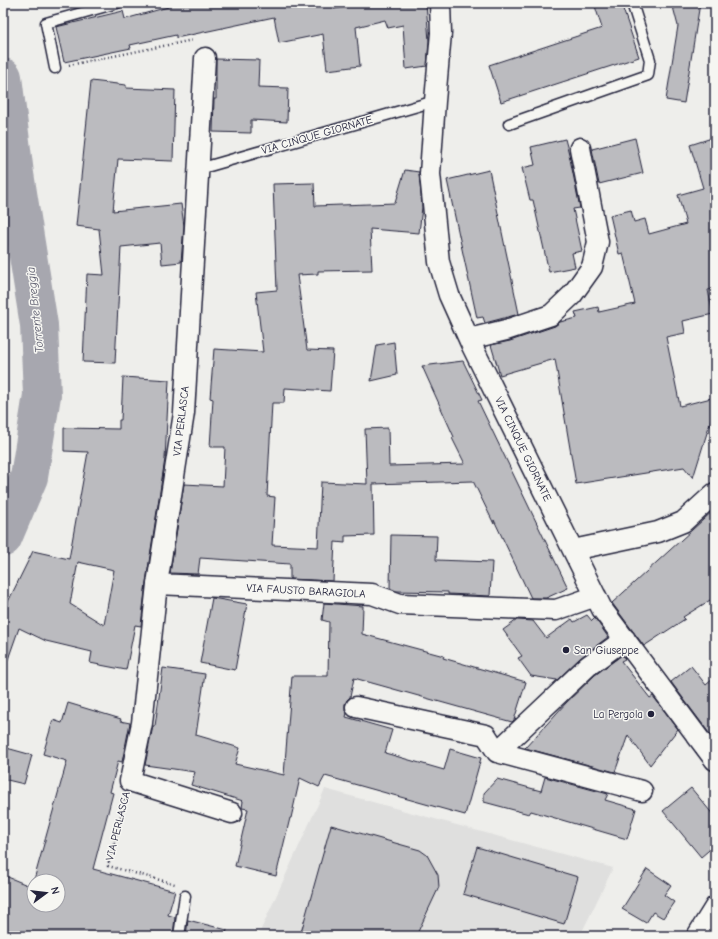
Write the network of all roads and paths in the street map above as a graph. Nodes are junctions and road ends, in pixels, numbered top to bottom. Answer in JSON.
{"nodes":[{"id":1,"x":117,"y":3,"type":"edge"},
{"id":2,"x":440,"y":3,"type":"edge"},
{"id":3,"x":632,"y":3,"type":"edge"},
{"id":4,"x":206,"y":58,"type":"joint"},
{"id":5,"x":55,"y":68,"type":"joint"},
{"id":6,"x":435,"y":101,"type":"junction"},
{"id":7,"x":509,"y":124,"type":"dead end"},
{"id":8,"x":580,"y":148,"type":"dead end"},
{"id":9,"x":199,"y":169,"type":"junction"},
{"id":10,"x":469,"y":339,"type":"junction"},
{"id":11,"x":715,"y":493,"type":"edge"},
{"id":12,"x":573,"y":550,"type":"junction"},
{"id":13,"x":156,"y":584,"type":"junction"},
{"id":14,"x":596,"y":596,"type":"junction"},
{"id":15,"x":625,"y":639,"type":"junction"},
{"id":16,"x":356,"y":707,"type":"dead end"},
{"id":17,"x":497,"y":752,"type":"junction"},
{"id":18,"x":715,"y":760,"type":"edge"},
{"id":19,"x":130,"y":781,"type":"junction"},
{"id":20,"x":642,"y":791,"type":"dead end"},
{"id":21,"x":232,"y":813,"type":"dead end"},
{"id":22,"x":185,"y":896,"type":"joint"},
{"id":23,"x":715,"y":907,"type":"edge"},
{"id":24,"x":179,"y":936,"type":"edge"},
{"id":25,"x":697,"y":936,"type":"edge"}],
"edges":[{"from":1,"to":5,"type":"lane"},
{"from":2,"to":6,"type":"street","name":"VIA CINQUE GIORNATE"},
{"from":3,"to":7,"type":"lane"},
{"from":4,"to":5,"type":"path"},
{"from":4,"to":9,"type":"street","name":"VIA PERLASCA"},
{"from":6,"to":9,"type":"lane","name":"VIA CINQUE GIORNATE"},
{"from":6,"to":10,"type":"street","name":"VIA CINQUE GIORNATE"},
{"from":8,"to":10,"type":"street"},
{"from":9,"to":13,"type":"street","name":"VIA PERLASCA"},
{"from":10,"to":12,"type":"street","name":"VIA CINQUE GIORNATE"},
{"from":11,"to":12,"type":"street"},
{"from":12,"to":14,"type":"street","name":"VIA CINQUE GIORNATE"},
{"from":13,"to":14,"type":"street","name":"VIA FAUSTO BARAGIOLA"},
{"from":13,"to":19,"type":"street","name":"VIA PERLASCA"},
{"from":14,"to":15,"type":"street","name":"VIA CINQUE GIORNATE"},
{"from":15,"to":17,"type":"street"},
{"from":15,"to":18,"type":"street","name":"VIA CINQUE GIORNATE"},
{"from":16,"to":17,"type":"street"},
{"from":17,"to":20,"type":"street"},
{"from":19,"to":21,"type":"street","name":"VIA PERLASCA"},
{"from":19,"to":22,"type":"path","name":"VIA PERLASCA"},
{"from":22,"to":24,"type":"lane"},
{"from":23,"to":25,"type":"street"}]}
